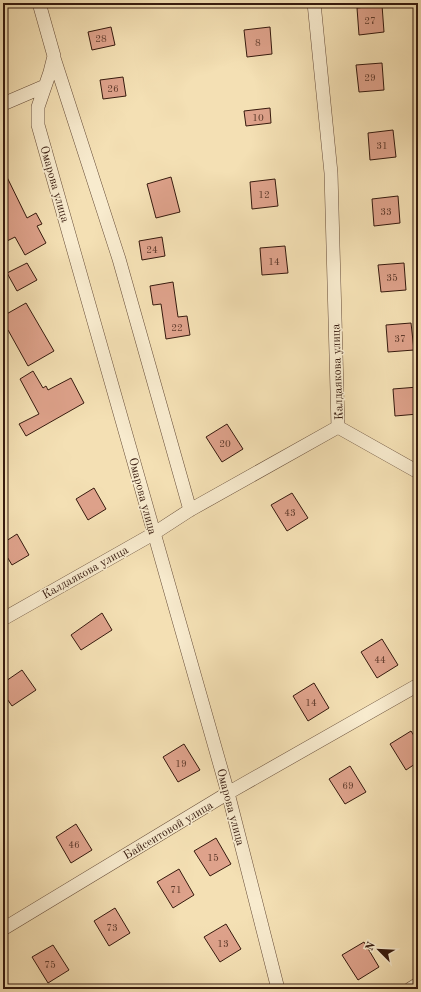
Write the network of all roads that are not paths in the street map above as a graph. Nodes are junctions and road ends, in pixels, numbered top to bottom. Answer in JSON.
{"nodes":[{"id":1,"x":39,"y":3,"type":"edge"},
{"id":2,"x":314,"y":3,"type":"edge"},
{"id":3,"x":54,"y":56,"type":"junction"},
{"id":4,"x":45,"y":86,"type":"junction"},
{"id":5,"x":3,"y":104,"type":"edge"},
{"id":6,"x":338,"y":427,"type":"junction"},
{"id":7,"x":418,"y":472,"type":"edge"},
{"id":8,"x":190,"y":510,"type":"junction"},
{"id":9,"x":153,"y":534,"type":"junction"},
{"id":10,"x":3,"y":618,"type":"edge"},
{"id":11,"x":418,"y":685,"type":"edge"},
{"id":12,"x":228,"y":794,"type":"junction"},
{"id":13,"x":3,"y":929,"type":"edge"},
{"id":14,"x":418,"y":984,"type":"edge"},
{"id":15,"x":278,"y":989,"type":"edge"},
{"id":16,"x":410,"y":989,"type":"edge"}],
"edges":[{"from":1,"to":3,"type":"street"},
{"from":2,"to":6,"type":"street","name":"Калдаякова улица"},
{"from":3,"to":4,"type":"street","name":"Омарова улица"},
{"from":3,"to":8,"type":"street"},
{"from":4,"to":5,"type":"street"},
{"from":4,"to":9,"type":"street","name":"Омарова улица"},
{"from":6,"to":7,"type":"street"},
{"from":6,"to":8,"type":"street","name":"Калдаякова улица"},
{"from":8,"to":9,"type":"street","name":"Калдаякова улица"},
{"from":9,"to":10,"type":"street","name":"Калдаякова улица"},
{"from":9,"to":12,"type":"street","name":"Омарова улица"},
{"from":11,"to":12,"type":"street","name":"Байсеитовой улица"},
{"from":12,"to":13,"type":"street","name":"Байсеитовой улица"},
{"from":12,"to":15,"type":"street","name":"Омарова улица"},
{"from":14,"to":16,"type":"street"}]}
